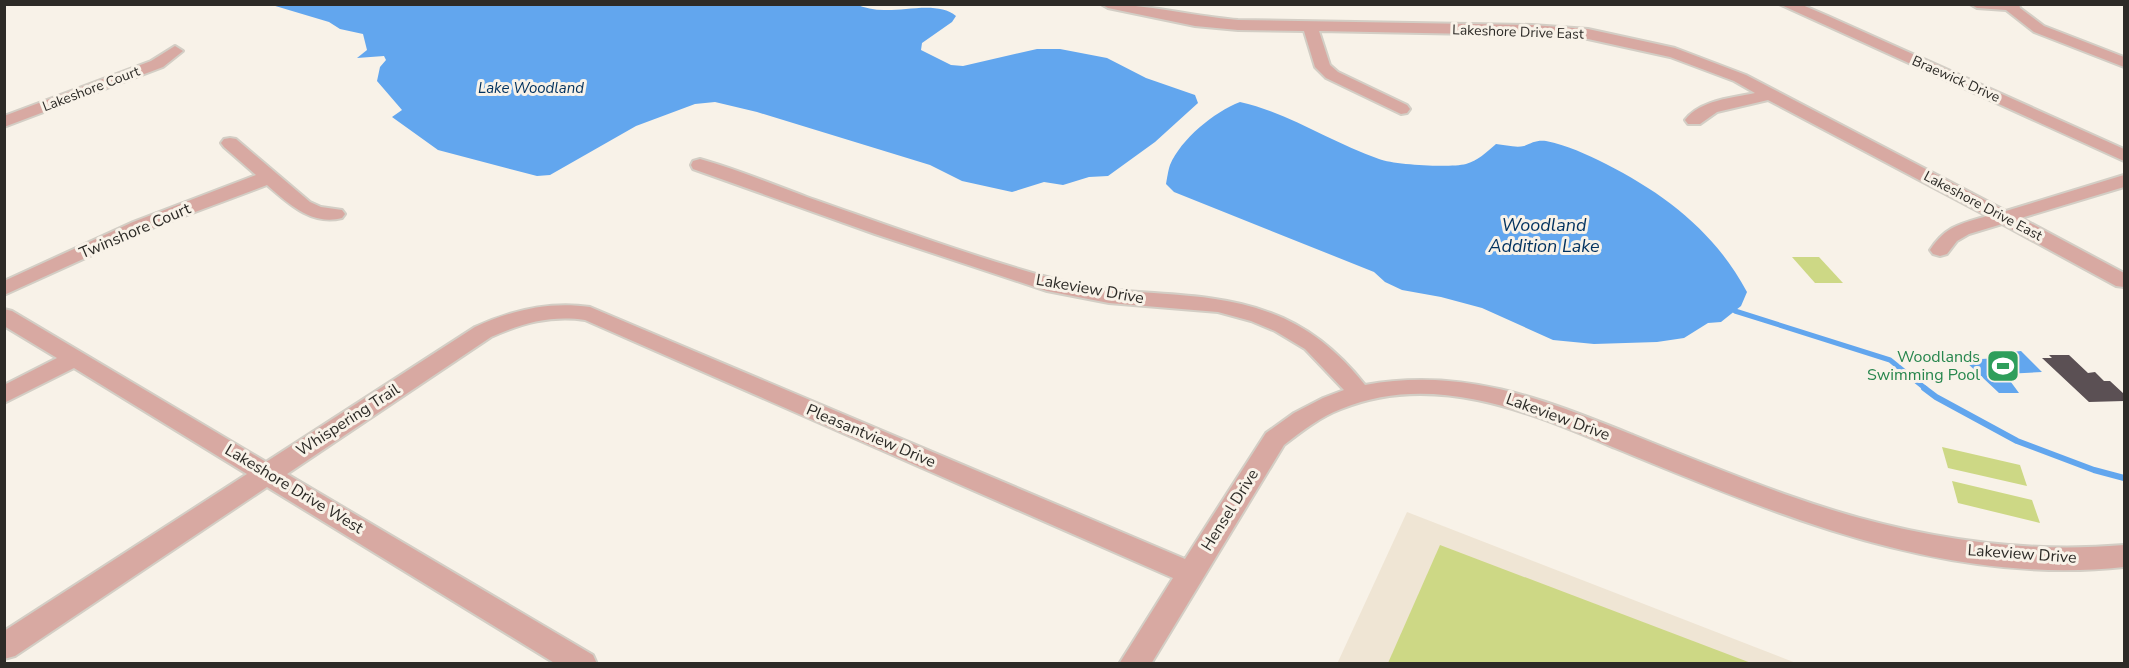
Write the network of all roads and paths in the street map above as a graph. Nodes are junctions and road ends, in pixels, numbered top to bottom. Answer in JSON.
{"nodes":[{"id":1,"x":1108,"y":4,"type":"edge"},
{"id":2,"x":1786,"y":4,"type":"edge"},
{"id":3,"x":1977,"y":4,"type":"edge"},
{"id":4,"x":2012,"y":5,"type":"edge"},
{"id":5,"x":1310,"y":27,"type":"junction"},
{"id":6,"x":175,"y":51,"type":"dead end"},
{"id":7,"x":2124,"y":62,"type":"edge"},
{"id":8,"x":1770,"y":94,"type":"junction"},
{"id":9,"x":1401,"y":109,"type":"dead end"},
{"id":10,"x":1694,"y":120,"type":"dead end"},
{"id":11,"x":4,"y":122,"type":"edge"},
{"id":12,"x":230,"y":143,"type":"dead end"},
{"id":13,"x":2124,"y":156,"type":"edge"},
{"id":14,"x":700,"y":165,"type":"dead end"},
{"id":15,"x":267,"y":178,"type":"junction"},
{"id":16,"x":2124,"y":181,"type":"edge"},
{"id":17,"x":335,"y":214,"type":"dead end"},
{"id":18,"x":2003,"y":217,"type":"junction"},
{"id":19,"x":1940,"y":250,"type":"dead end"},
{"id":20,"x":2124,"y":281,"type":"edge"},
{"id":21,"x":4,"y":289,"type":"edge"},
{"id":22,"x":549,"y":311,"type":"joint"},
{"id":23,"x":4,"y":316,"type":"edge"},
{"id":24,"x":75,"y":358,"type":"junction"},
{"id":25,"x":1358,"y":392,"type":"junction"},
{"id":26,"x":4,"y":395,"type":"edge"},
{"id":27,"x":269,"y":473,"type":"junction"},
{"id":28,"x":2124,"y":556,"type":"edge"},
{"id":29,"x":1190,"y":573,"type":"junction"},
{"id":30,"x":4,"y":647,"type":"edge"},
{"id":31,"x":582,"y":663,"type":"edge"},
{"id":32,"x":1134,"y":663,"type":"edge"}],
"edges":[{"from":1,"to":5,"type":"street","name":"Lakeshore Drive East"},
{"from":2,"to":13,"type":"street","name":"Braewick Drive"},
{"from":3,"to":4,"type":"street"},
{"from":4,"to":7,"type":"street"},
{"from":5,"to":8,"type":"street","name":"Lakeshore Drive East"},
{"from":5,"to":9,"type":"street"},
{"from":6,"to":11,"type":"street","name":"Lakeshore Court"},
{"from":8,"to":10,"type":"street"},
{"from":8,"to":18,"type":"street","name":"Lakeshore Drive East"},
{"from":12,"to":15,"type":"street"},
{"from":14,"to":25,"type":"street","name":"Lakeview Drive"},
{"from":15,"to":17,"type":"street"},
{"from":15,"to":21,"type":"street","name":"Twinshore Court"},
{"from":16,"to":18,"type":"street"},
{"from":18,"to":19,"type":"street"},
{"from":18,"to":20,"type":"street","name":"Lakeshore Drive East"},
{"from":22,"to":27,"type":"street","name":"Whispering Trail"},
{"from":22,"to":29,"type":"street","name":"Pleasantview Drive"},
{"from":23,"to":24,"type":"street","name":"Lakeshore Drive West"},
{"from":24,"to":26,"type":"street"},
{"from":24,"to":27,"type":"street","name":"Lakeshore Drive West"},
{"from":25,"to":28,"type":"street","name":"Lakeview Drive"},
{"from":25,"to":29,"type":"street","name":"Hensel Drive"},
{"from":27,"to":30,"type":"street","name":"Whispering Trail"},
{"from":27,"to":31,"type":"street","name":"Lakeshore Drive West"},
{"from":29,"to":32,"type":"street","name":"Hensel Drive"}]}
